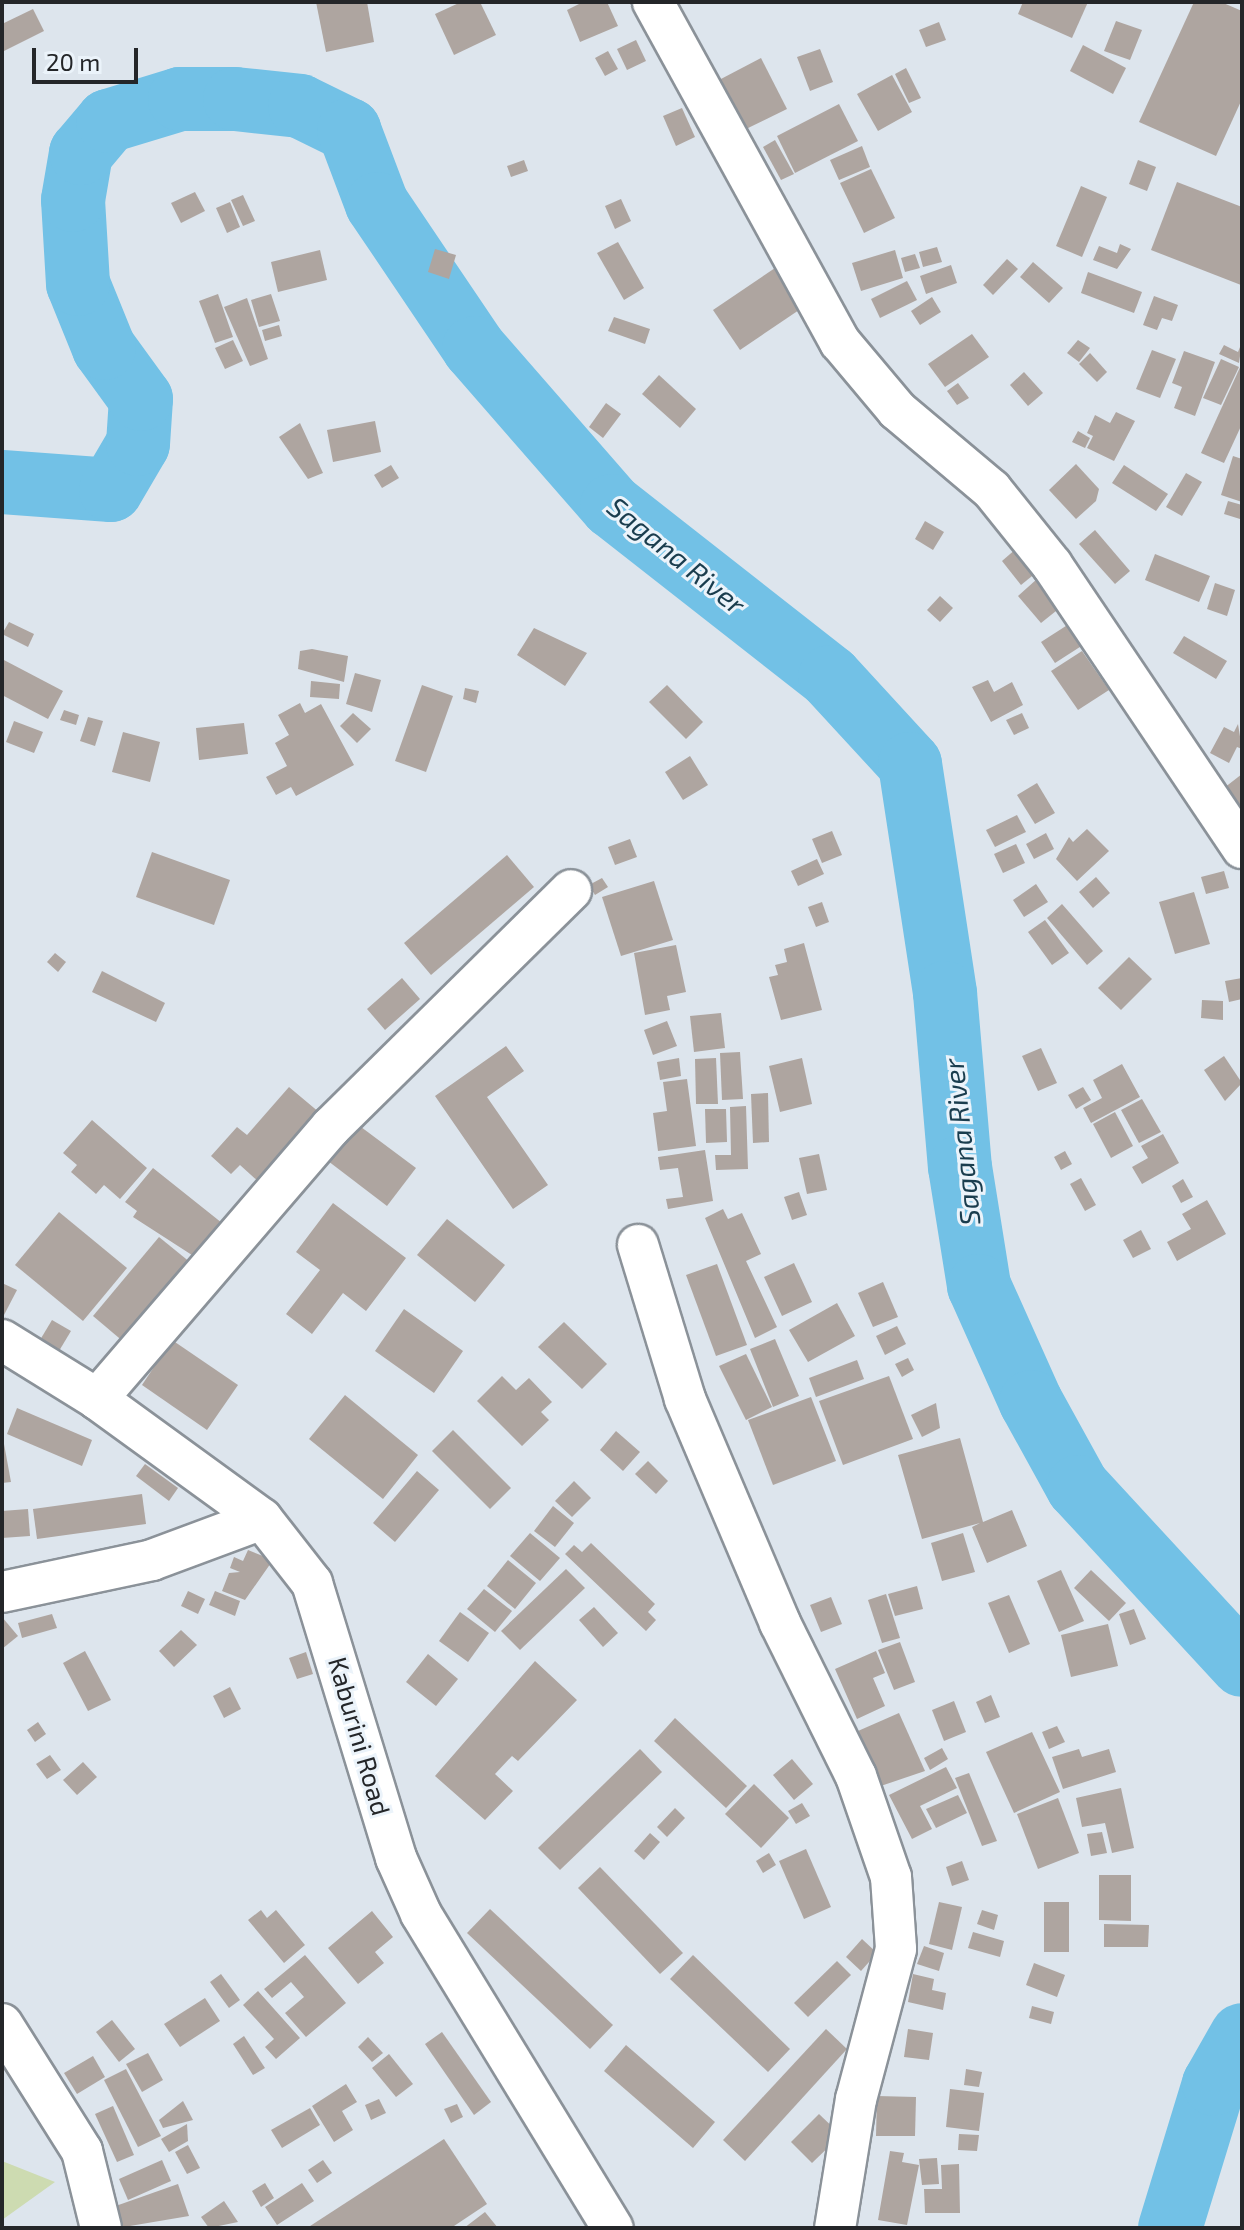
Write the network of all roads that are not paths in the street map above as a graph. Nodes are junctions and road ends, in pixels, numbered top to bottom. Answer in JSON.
{"nodes":[{"id":1,"x":653,"y":2,"type":"edge"},
{"id":2,"x":1242,"y":848,"type":"edge"},
{"id":3,"x":571,"y":890,"type":"dead end"},
{"id":4,"x":638,"y":1245,"type":"dead end"},
{"id":5,"x":2,"y":1340,"type":"edge"},
{"id":6,"x":97,"y":1399,"type":"junction"},
{"id":7,"x":262,"y":1519,"type":"junction"},
{"id":8,"x":2,"y":1592,"type":"edge"},
{"id":9,"x":2,"y":2024,"type":"edge"},
{"id":10,"x":101,"y":2228,"type":"edge"},
{"id":11,"x":613,"y":2228,"type":"edge"},
{"id":12,"x":835,"y":2228,"type":"edge"}],
"edges":[{"from":1,"to":2,"type":"street"},
{"from":3,"to":6,"type":"street"},
{"from":4,"to":12,"type":"street"},
{"from":5,"to":6,"type":"street","name":"Kaburini Road"},
{"from":6,"to":7,"type":"street","name":"Kaburini Road"},
{"from":7,"to":8,"type":"street"},
{"from":7,"to":11,"type":"street","name":"Kaburini Road"},
{"from":9,"to":10,"type":"street"}]}
